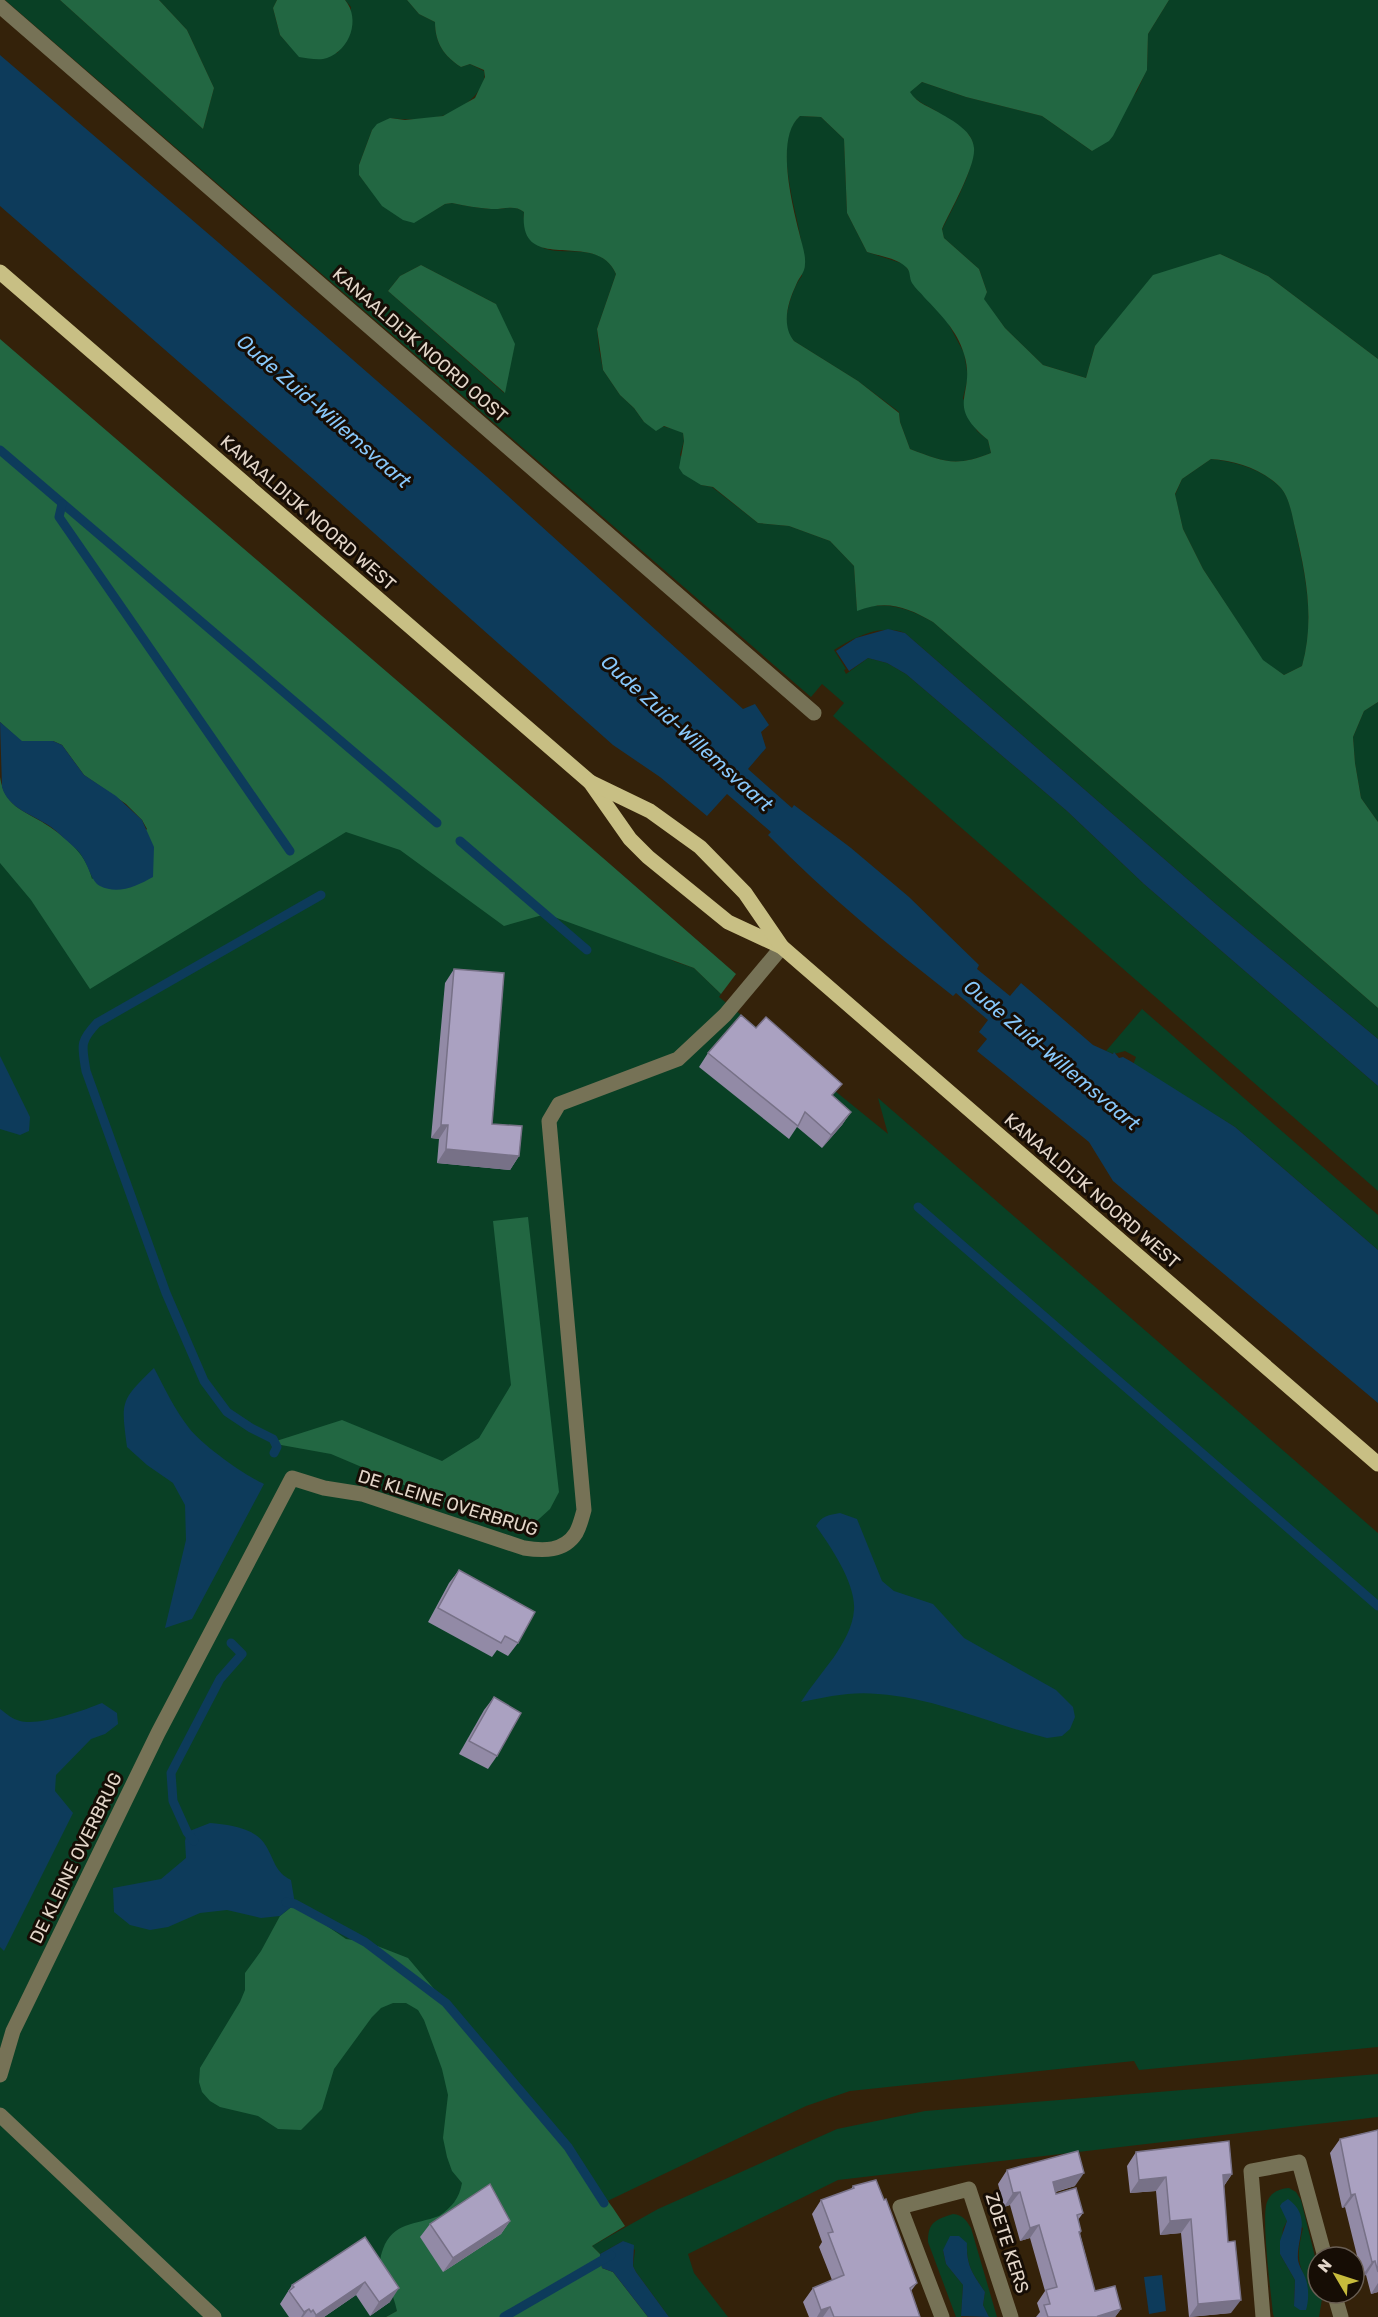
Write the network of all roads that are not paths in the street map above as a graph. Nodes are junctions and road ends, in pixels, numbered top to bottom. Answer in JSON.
{"nodes":[{"id":1,"x":0,"y":6,"type":"edge"},
{"id":2,"x":0,"y":272,"type":"edge"},
{"id":3,"x":814,"y":713,"type":"dead end"},
{"id":4,"x":590,"y":782,"type":"junction"},
{"id":5,"x":782,"y":947,"type":"junction"},
{"id":6,"x":1378,"y":1464,"type":"edge"},
{"id":7,"x":0,"y":2075,"type":"edge"},
{"id":8,"x":0,"y":2115,"type":"edge"},
{"id":9,"x":1322,"y":2245,"type":"edge"},
{"id":10,"x":214,"y":2317,"type":"edge"},
{"id":11,"x":942,"y":2317,"type":"edge"},
{"id":12,"x":1011,"y":2317,"type":"edge"},
{"id":13,"x":1263,"y":2317,"type":"edge"}],
"edges":[{"from":1,"to":3,"type":"street","name":"KANAALDIJK NOORD OOST"},
{"from":2,"to":4,"type":"main road","name":"KANAALDIJK NOORD WEST"},
{"from":4,"to":5,"type":"main road","name":"KANAALDIJK NOORD WEST"},
{"from":4,"to":5,"type":"main road","name":"KANAALDIJK NOORD WEST"},
{"from":5,"to":6,"type":"main road","name":"KANAALDIJK NOORD WEST"},
{"from":5,"to":7,"type":"street","name":"DE KLEINE OVERBRUG"},
{"from":8,"to":10,"type":"street"},
{"from":9,"to":13,"type":"street"},
{"from":11,"to":12,"type":"street","name":"ZOETE KERS"}]}
